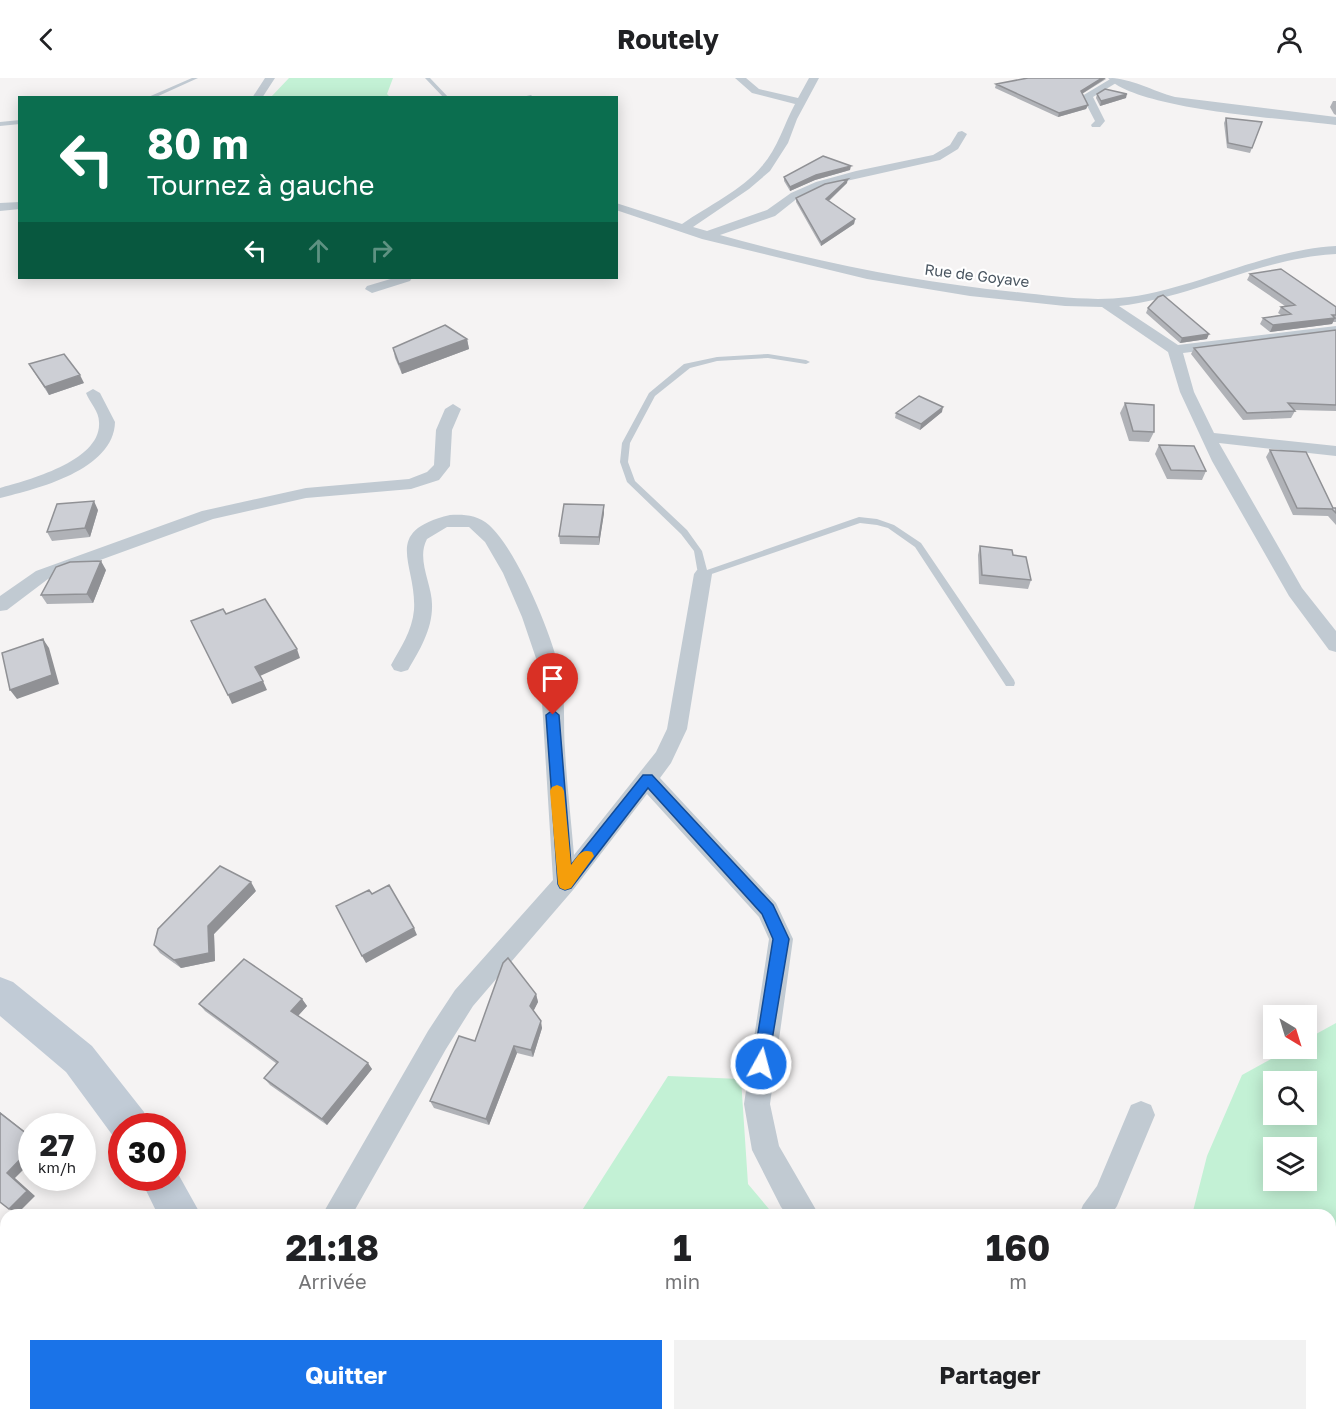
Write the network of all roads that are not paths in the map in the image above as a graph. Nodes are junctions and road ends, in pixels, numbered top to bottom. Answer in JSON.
{"nodes":[{"id":1,"x":196,"y":78,"type":"edge"},
{"id":2,"x":270,"y":78,"type":"edge"},
{"id":3,"x":427,"y":78,"type":"edge"},
{"id":4,"x":740,"y":78,"type":"edge"},
{"id":5,"x":814,"y":78,"type":"edge"},
{"id":6,"x":1115,"y":79,"type":"edge"},
{"id":7,"x":153,"y":96,"type":"edge"},
{"id":8,"x":258,"y":96,"type":"edge"},
{"id":9,"x":445,"y":96,"type":"edge"},
{"id":10,"x":801,"y":102,"type":"junction"},
{"id":11,"x":1336,"y":121,"type":"edge"},
{"id":12,"x":18,"y":122,"type":"edge"},
{"id":13,"x":0,"y":124,"type":"edge"},
{"id":14,"x":1096,"y":125,"type":"dead end"},
{"id":15,"x":962,"y":134,"type":"dead end"},
{"id":16,"x":18,"y":205,"type":"edge"},
{"id":17,"x":0,"y":207,"type":"edge"},
{"id":18,"x":618,"y":207,"type":"edge"},
{"id":19,"x":682,"y":229,"type":"junction"},
{"id":20,"x":706,"y":236,"type":"junction"},
{"id":21,"x":1336,"y":250,"type":"edge"},
{"id":22,"x":402,"y":279,"type":"edge"},
{"id":23,"x":372,"y":289,"type":"dead end"},
{"id":24,"x":1105,"y":303,"type":"junction"},
{"id":25,"x":1336,"y":330,"type":"edge"},
{"id":26,"x":1174,"y":350,"type":"junction"},
{"id":27,"x":806,"y":362,"type":"dead end"},
{"id":28,"x":93,"y":393,"type":"dead end"},
{"id":29,"x":453,"y":409,"type":"dead end"},
{"id":30,"x":1208,"y":436,"type":"junction"},
{"id":31,"x":1336,"y":451,"type":"edge"},
{"id":32,"x":0,"y":493,"type":"edge"},
{"id":33,"x":703,"y":574,"type":"junction"},
{"id":34,"x":0,"y":605,"type":"edge"},
{"id":35,"x":1336,"y":645,"type":"edge"},
{"id":36,"x":401,"y":665,"type":"dead end"},
{"id":37,"x":1010,"y":683,"type":"dead end"},
{"id":38,"x":648,"y":779,"type":"junction"},
{"id":39,"x":565,"y":884,"type":"junction"},
{"id":40,"x":0,"y":994,"type":"edge"},
{"id":41,"x":120,"y":1113,"type":"edge"},
{"id":42,"x":1141,"y":1115,"type":"dead end"},
{"id":43,"x":167,"y":1191,"type":"edge"},
{"id":44,"x":177,"y":1209,"type":"edge"},
{"id":45,"x":339,"y":1209,"type":"edge"},
{"id":46,"x":800,"y":1209,"type":"edge"},
{"id":47,"x":1097,"y":1209,"type":"edge"}],
"edges":[{"from":1,"to":7,"type":"lane"},
{"from":2,"to":8,"type":"street"},
{"from":3,"to":9,"type":"lane"},
{"from":4,"to":10,"type":"street"},
{"from":5,"to":10,"type":"street"},
{"from":6,"to":11,"type":"street"},
{"from":6,"to":14,"type":"street"},
{"from":10,"to":19,"type":"street"},
{"from":12,"to":13,"type":"lane"},
{"from":15,"to":20,"type":"street"},
{"from":16,"to":17,"type":"street"},
{"from":18,"to":19,"type":"street","name":"Rue de Goyave"},
{"from":19,"to":20,"type":"street","name":"Rue de Goyave"},
{"from":20,"to":24,"type":"street","name":"Rue de Goyave"},
{"from":21,"to":24,"type":"street","name":"Rue de Goyave"},
{"from":22,"to":23,"type":"street"},
{"from":24,"to":26,"type":"street"},
{"from":25,"to":26,"type":"street"},
{"from":26,"to":30,"type":"street"},
{"from":27,"to":33,"type":"lane"},
{"from":28,"to":32,"type":"street"},
{"from":29,"to":34,"type":"street"},
{"from":30,"to":31,"type":"street"},
{"from":30,"to":35,"type":"street"},
{"from":33,"to":37,"type":"lane"},
{"from":33,"to":38,"type":"street"},
{"from":36,"to":39,"type":"street"},
{"from":38,"to":39,"type":"street"},
{"from":38,"to":46,"type":"street"},
{"from":39,"to":45,"type":"street"},
{"from":40,"to":41,"type":"main road"},
{"from":42,"to":47,"type":"street"},
{"from":43,"to":44,"type":"main road"}]}
